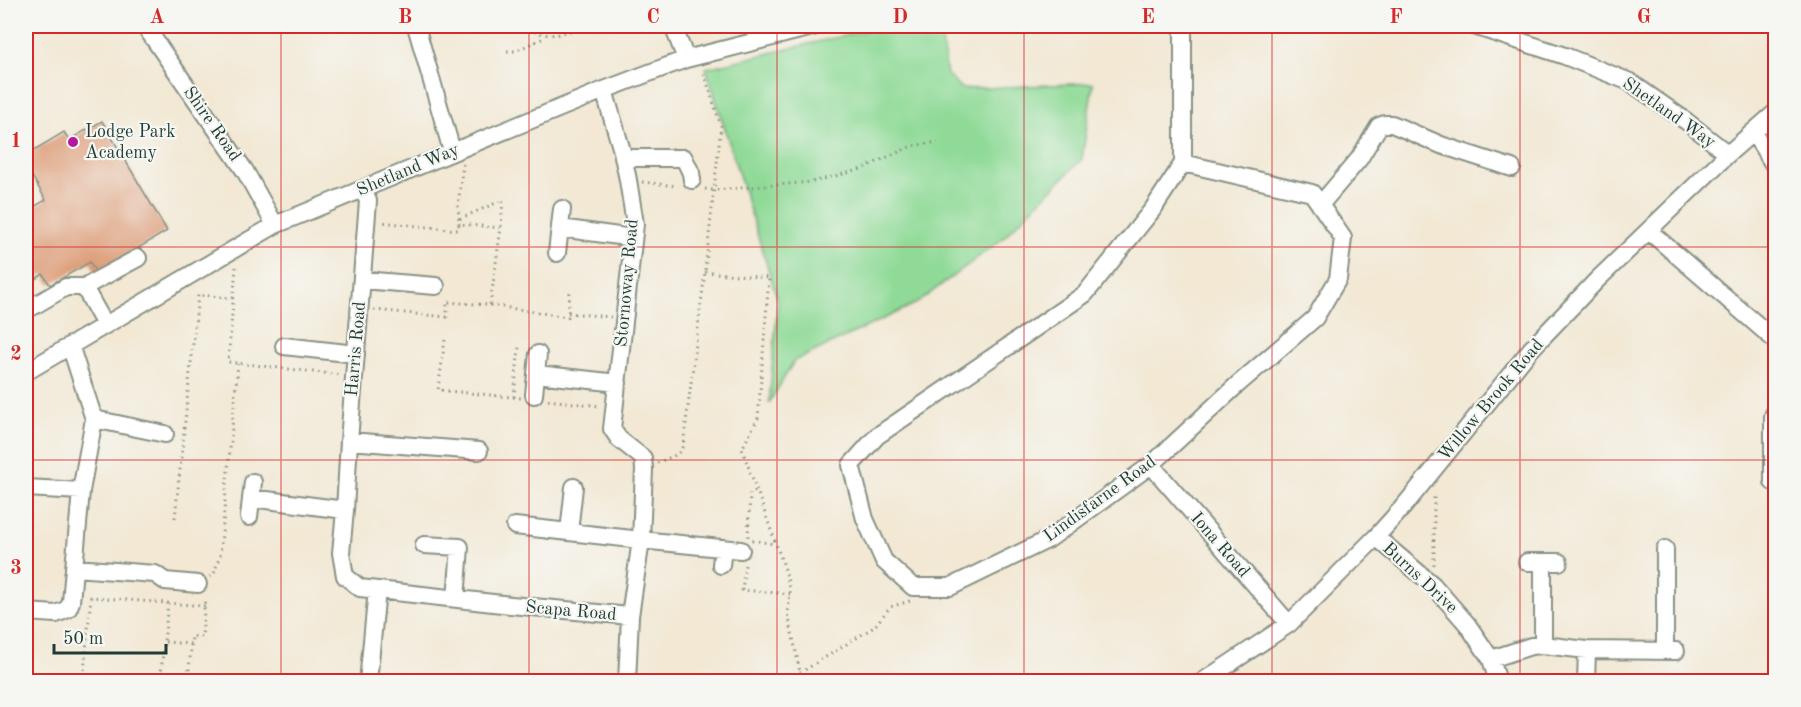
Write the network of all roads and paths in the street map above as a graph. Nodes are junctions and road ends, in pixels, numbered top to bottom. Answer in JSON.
{"nodes":[{"id":1,"x":145,"y":26,"type":"edge"},
{"id":2,"x":416,"y":26,"type":"edge"},
{"id":3,"x":517,"y":26,"type":"edge"},
{"id":4,"x":583,"y":26,"type":"edge"},
{"id":5,"x":673,"y":26,"type":"edge"},
{"id":6,"x":816,"y":26,"type":"edge"},
{"id":7,"x":1183,"y":26,"type":"edge"},
{"id":8,"x":1476,"y":26,"type":"edge"},
{"id":9,"x":548,"y":36,"type":"junction"},
{"id":10,"x":507,"y":51,"type":"dead end"},
{"id":11,"x":692,"y":57,"type":"junction"},
{"id":12,"x":604,"y":90,"type":"junction"},
{"id":13,"x":1776,"y":112,"type":"edge"},
{"id":14,"x":1753,"y":132,"type":"junction"},
{"id":15,"x":938,"y":142,"type":"dead end"},
{"id":16,"x":456,"y":150,"type":"junction"},
{"id":17,"x":1728,"y":154,"type":"junction"},
{"id":18,"x":623,"y":158,"type":"junction"},
{"id":19,"x":1183,"y":163,"type":"junction"},
{"id":20,"x":1512,"y":168,"type":"dead end"},
{"id":21,"x":1776,"y":168,"type":"edge"},
{"id":22,"x":628,"y":180,"type":"junction"},
{"id":23,"x":692,"y":185,"type":"junction"},
{"id":24,"x":363,"y":190,"type":"junction"},
{"id":25,"x":714,"y":190,"type":"junction"},
{"id":26,"x":1320,"y":205,"type":"junction"},
{"id":27,"x":562,"y":209,"type":"dead end"},
{"id":28,"x":459,"y":219,"type":"junction"},
{"id":29,"x":367,"y":221,"type":"junction"},
{"id":30,"x":459,"y":224,"type":"junction"},
{"id":31,"x":274,"y":225,"type":"junction"},
{"id":32,"x":501,"y":228,"type":"junction"},
{"id":33,"x":560,"y":228,"type":"junction"},
{"id":34,"x":1649,"y":231,"type":"junction"},
{"id":35,"x":633,"y":238,"type":"junction"},
{"id":36,"x":238,"y":247,"type":"junction"},
{"id":37,"x":557,"y":253,"type":"dead end"},
{"id":38,"x":138,"y":258,"type":"dead end"},
{"id":39,"x":705,"y":272,"type":"junction"},
{"id":40,"x":362,"y":280,"type":"junction"},
{"id":41,"x":435,"y":286,"type":"dead end"},
{"id":42,"x":84,"y":287,"type":"junction"},
{"id":43,"x":570,"y":290,"type":"dead end"},
{"id":44,"x":233,"y":298,"type":"junction"},
{"id":45,"x":490,"y":305,"type":"junction"},
{"id":46,"x":32,"y":307,"type":"dead end"},
{"id":47,"x":360,"y":309,"type":"junction"},
{"id":48,"x":568,"y":313,"type":"junction"},
{"id":49,"x":625,"y":318,"type":"junction"},
{"id":50,"x":105,"y":325,"type":"junction"},
{"id":51,"x":445,"y":340,"type":"dead end"},
{"id":52,"x":1776,"y":341,"type":"edge"},
{"id":53,"x":70,"y":345,"type":"junction"},
{"id":54,"x":284,"y":346,"type":"dead end"},
{"id":55,"x":519,"y":347,"type":"dead end"},
{"id":56,"x":356,"y":354,"type":"junction"},
{"id":57,"x":538,"y":354,"type":"dead end"},
{"id":58,"x":238,"y":364,"type":"junction"},
{"id":59,"x":26,"y":372,"type":"edge"},
{"id":60,"x":536,"y":374,"type":"junction"},
{"id":61,"x":354,"y":376,"type":"junction"},
{"id":62,"x":618,"y":383,"type":"junction"},
{"id":63,"x":514,"y":397,"type":"junction"},
{"id":64,"x":535,"y":398,"type":"junction"},
{"id":65,"x":615,"y":407,"type":"junction"},
{"id":66,"x":1776,"y":410,"type":"edge"},
{"id":67,"x":94,"y":419,"type":"junction"},
{"id":68,"x":165,"y":434,"type":"dead end"},
{"id":69,"x":349,"y":441,"type":"junction"},
{"id":70,"x":479,"y":451,"type":"dead end"},
{"id":71,"x":1150,"y":465,"type":"junction"},
{"id":72,"x":1435,"y":468,"type":"junction"},
{"id":73,"x":644,"y":469,"type":"junction"},
{"id":74,"x":1774,"y":478,"type":"edge"},
{"id":75,"x":574,"y":487,"type":"dead end"},
{"id":76,"x":26,"y":488,"type":"edge"},
{"id":77,"x":81,"y":491,"type":"junction"},
{"id":78,"x":757,"y":491,"type":"junction"},
{"id":79,"x":345,"y":510,"type":"junction"},
{"id":80,"x":249,"y":517,"type":"dead end"},
{"id":81,"x":175,"y":518,"type":"dead end"},
{"id":82,"x":515,"y":526,"type":"dead end"},
{"id":83,"x":569,"y":532,"type":"junction"},
{"id":84,"x":1376,"y":537,"type":"junction"},
{"id":85,"x":641,"y":540,"type":"junction"},
{"id":86,"x":774,"y":544,"type":"dead end"},
{"id":87,"x":424,"y":545,"type":"dead end"},
{"id":88,"x":743,"y":555,"type":"joint"},
{"id":89,"x":1660,"y":560,"type":"dead end"},
{"id":90,"x":1543,"y":562,"type":"dead end"},
{"id":91,"x":75,"y":568,"type":"junction"},
{"id":92,"x":1433,"y":585,"type":"junction"},
{"id":93,"x":202,"y":590,"type":"junction"},
{"id":94,"x":377,"y":590,"type":"junction"},
{"id":95,"x":790,"y":594,"type":"junction"},
{"id":96,"x":456,"y":599,"type":"junction"},
{"id":97,"x":911,"y":601,"type":"dead end"},
{"id":98,"x":168,"y":603,"type":"junction"},
{"id":99,"x":511,"y":605,"type":"joint"},
{"id":100,"x":205,"y":606,"type":"junction"},
{"id":101,"x":26,"y":612,"type":"edge"},
{"id":102,"x":630,"y":616,"type":"junction"},
{"id":103,"x":1289,"y":624,"type":"junction"},
{"id":104,"x":165,"y":642,"type":"junction"},
{"id":105,"x":191,"y":644,"type":"junction"},
{"id":106,"x":1543,"y":645,"type":"junction"},
{"id":107,"x":1587,"y":650,"type":"junction"},
{"id":108,"x":1491,"y":659,"type":"junction"},
{"id":109,"x":800,"y":673,"type":"junction"},
{"id":110,"x":160,"y":679,"type":"edge"},
{"id":111,"x":83,"y":681,"type":"edge"},
{"id":112,"x":188,"y":681,"type":"edge"},
{"id":113,"x":368,"y":681,"type":"edge"},
{"id":114,"x":627,"y":681,"type":"edge"},
{"id":115,"x":802,"y":681,"type":"edge"},
{"id":116,"x":1203,"y":681,"type":"edge"},
{"id":117,"x":1498,"y":681,"type":"edge"},
{"id":118,"x":1586,"y":681,"type":"edge"}],
"edges":[{"from":1,"to":31,"type":"street","name":"Shire Road"},
{"from":2,"to":16,"type":"street"},
{"from":3,"to":9,"type":"path"},
{"from":4,"to":9,"type":"path"},
{"from":5,"to":11,"type":"street"},
{"from":6,"to":11,"type":"street","name":"Shetland Way"},
{"from":7,"to":19,"type":"street"},
{"from":8,"to":17,"type":"street","name":"Shetland Way"},
{"from":9,"to":10,"type":"path"},
{"from":11,"to":12,"type":"street","name":"Shetland Way"},
{"from":11,"to":25,"type":"path"},
{"from":12,"to":16,"type":"street","name":"Shetland Way"},
{"from":12,"to":18,"type":"street","name":"Stornoway Road"},
{"from":13,"to":14,"type":"street","name":"Willow Brook Road"},
{"from":14,"to":17,"type":"street","name":"Willow Brook Road"},
{"from":14,"to":21,"type":"street"},
{"from":15,"to":25,"type":"path"},
{"from":16,"to":24,"type":"street","name":"Shetland Way"},
{"from":16,"to":28,"type":"path"},
{"from":17,"to":34,"type":"street","name":"Willow Brook Road"},
{"from":18,"to":22,"type":"street","name":"Stornoway Road"},
{"from":18,"to":23,"type":"street"},
{"from":19,"to":26,"type":"street","name":"Lindisfarne Road"},
{"from":19,"to":71,"type":"street","name":"Lindisfarne Road"},
{"from":20,"to":26,"type":"street"},
{"from":22,"to":23,"type":"path"},
{"from":22,"to":35,"type":"street","name":"Stornoway Road"},
{"from":23,"to":25,"type":"path"},
{"from":24,"to":29,"type":"street","name":"Harris Road"},
{"from":24,"to":31,"type":"street","name":"Shetland Way"},
{"from":25,"to":39,"type":"path"},
{"from":26,"to":71,"type":"street","name":"Lindisfarne Road"},
{"from":27,"to":33,"type":"street"},
{"from":28,"to":30,"type":"path"},
{"from":28,"to":32,"type":"path"},
{"from":29,"to":30,"type":"path"},
{"from":29,"to":40,"type":"street","name":"Harris Road"},
{"from":30,"to":32,"type":"path"},
{"from":31,"to":36,"type":"street","name":"Shetland Way"},
{"from":32,"to":45,"type":"path"},
{"from":33,"to":35,"type":"street"},
{"from":33,"to":37,"type":"street"},
{"from":34,"to":52,"type":"street"},
{"from":34,"to":72,"type":"street","name":"Willow Brook Road"},
{"from":35,"to":49,"type":"street","name":"Stornoway Road"},
{"from":36,"to":44,"type":"path"},
{"from":36,"to":50,"type":"street","name":"Shetland Way"},
{"from":38,"to":42,"type":"street"},
{"from":39,"to":73,"type":"path"},
{"from":39,"to":78,"type":"path"},
{"from":40,"to":41,"type":"street"},
{"from":40,"to":47,"type":"street","name":"Harris Road"},
{"from":42,"to":46,"type":"street"},
{"from":42,"to":50,"type":"street"},
{"from":43,"to":48,"type":"path"},
{"from":44,"to":58,"type":"path"},
{"from":44,"to":81,"type":"path"},
{"from":45,"to":47,"type":"path"},
{"from":45,"to":48,"type":"path"},
{"from":47,"to":56,"type":"street","name":"Harris Road"},
{"from":48,"to":49,"type":"path"},
{"from":49,"to":62,"type":"street","name":"Stornoway Road"},
{"from":50,"to":53,"type":"street","name":"Shetland Way"},
{"from":51,"to":63,"type":"path"},
{"from":53,"to":59,"type":"street","name":"Shetland Way"},
{"from":53,"to":67,"type":"street"},
{"from":54,"to":56,"type":"street"},
{"from":55,"to":63,"type":"path"},
{"from":56,"to":61,"type":"street","name":"Harris Road"},
{"from":57,"to":60,"type":"street"},
{"from":58,"to":61,"type":"path"},
{"from":58,"to":93,"type":"path"},
{"from":60,"to":62,"type":"street"},
{"from":60,"to":64,"type":"street"},
{"from":61,"to":69,"type":"street","name":"Harris Road"},
{"from":62,"to":65,"type":"street","name":"Stornoway Road"},
{"from":63,"to":64,"type":"path"},
{"from":64,"to":65,"type":"path"},
{"from":65,"to":73,"type":"street","name":"Stornoway Road"},
{"from":66,"to":74,"type":"street"},
{"from":67,"to":68,"type":"street"},
{"from":67,"to":77,"type":"street"},
{"from":69,"to":70,"type":"street"},
{"from":69,"to":79,"type":"street","name":"Harris Road"},
{"from":71,"to":103,"type":"street","name":"Iona Road"},
{"from":72,"to":84,"type":"street","name":"Willow Brook Road"},
{"from":72,"to":92,"type":"path"},
{"from":73,"to":85,"type":"street","name":"Scapa Road"},
{"from":75,"to":83,"type":"street"},
{"from":76,"to":77,"type":"street"},
{"from":77,"to":91,"type":"street"},
{"from":78,"to":86,"type":"path"},
{"from":78,"to":95,"type":"path"},
{"from":79,"to":80,"type":"street"},
{"from":79,"to":94,"type":"street","name":"Harris Road"},
{"from":82,"to":83,"type":"street"},
{"from":83,"to":85,"type":"street"},
{"from":84,"to":92,"type":"street","name":"Burns Drive"},
{"from":84,"to":103,"type":"street","name":"Willow Brook Road"},
{"from":85,"to":88,"type":"street"},
{"from":85,"to":102,"type":"street","name":"Scapa Road"},
{"from":87,"to":96,"type":"street"},
{"from":88,"to":95,"type":"path"},
{"from":89,"to":107,"type":"street"},
{"from":90,"to":106,"type":"street"},
{"from":91,"to":93,"type":"street"},
{"from":91,"to":101,"type":"street"},
{"from":92,"to":108,"type":"street","name":"Burns Drive"},
{"from":93,"to":100,"type":"path"},
{"from":94,"to":96,"type":"street","name":"Harris Road"},
{"from":94,"to":113,"type":"street"},
{"from":95,"to":109,"type":"path"},
{"from":96,"to":99,"type":"street","name":"Harris Road"},
{"from":97,"to":109,"type":"path"},
{"from":98,"to":100,"type":"path"},
{"from":98,"to":104,"type":"path"},
{"from":98,"to":111,"type":"path"},
{"from":99,"to":102,"type":"street","name":"Scapa Road"},
{"from":100,"to":105,"type":"path"},
{"from":102,"to":114,"type":"street","name":"Scapa Road"},
{"from":103,"to":116,"type":"street","name":"Willow Brook Road"},
{"from":104,"to":105,"type":"path"},
{"from":104,"to":110,"type":"path"},
{"from":105,"to":112,"type":"path"},
{"from":106,"to":107,"type":"street"},
{"from":106,"to":108,"type":"street"},
{"from":107,"to":118,"type":"street"},
{"from":108,"to":117,"type":"street","name":"Burns Drive"},
{"from":109,"to":115,"type":"path"},
{"from":110,"to":112,"type":"path"}]}
